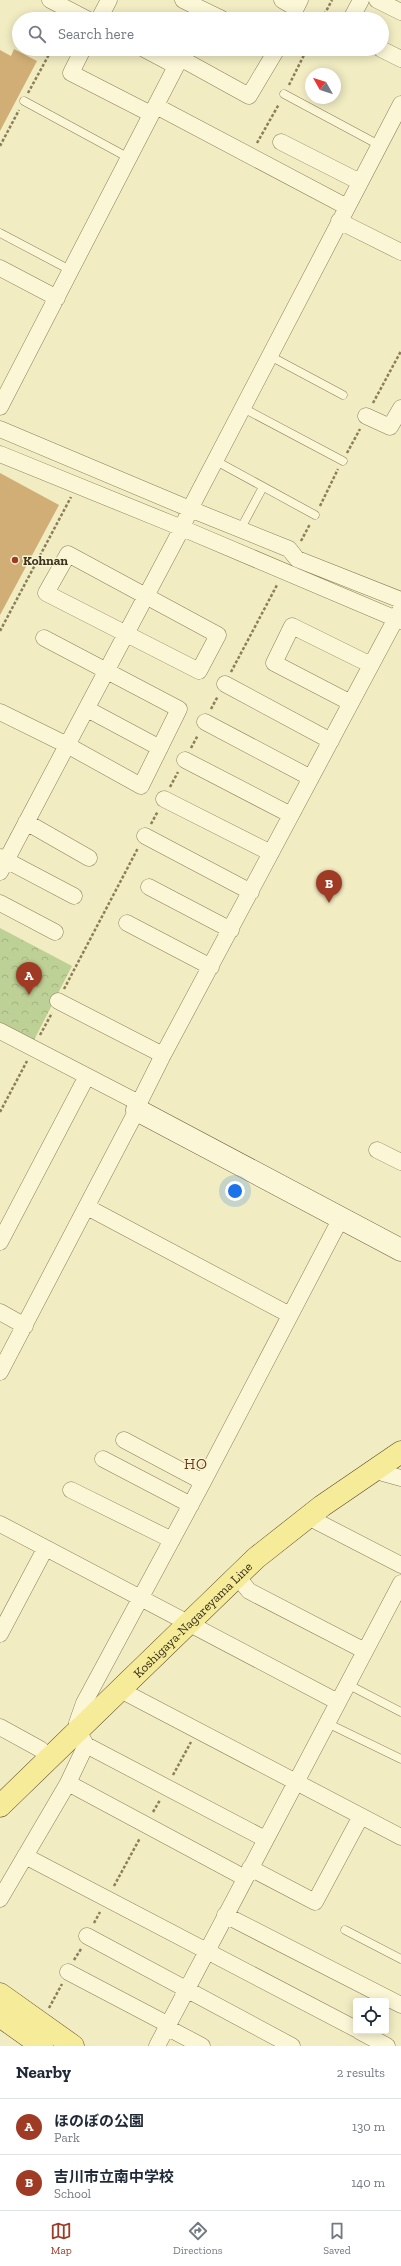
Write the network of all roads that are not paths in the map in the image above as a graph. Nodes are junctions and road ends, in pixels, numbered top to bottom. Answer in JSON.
{"nodes":[{"id":1,"x":50,"y":0,"type":"edge"},
{"id":2,"x":109,"y":0,"type":"edge"},
{"id":3,"x":183,"y":0,"type":"edge"},
{"id":4,"x":282,"y":0,"type":"edge"},
{"id":5,"x":300,"y":0,"type":"edge"},
{"id":6,"x":361,"y":0,"type":"edge"},
{"id":7,"x":377,"y":0,"type":"edge"},
{"id":8,"x":205,"y":10,"type":"edge"},
{"id":9,"x":73,"y":12,"type":"edge"},
{"id":10,"x":103,"y":12,"type":"edge"},
{"id":11,"x":355,"y":12,"type":"edge"},
{"id":12,"x":401,"y":12,"type":"edge"},
{"id":13,"x":389,"y":53,"type":"edge"},
{"id":14,"x":80,"y":56,"type":"edge"},
{"id":15,"x":273,"y":56,"type":"edge"},
{"id":16,"x":180,"y":58,"type":"edge"},
{"id":17,"x":401,"y":59,"type":"edge"},
{"id":18,"x":284,"y":94,"type":"dead end"},
{"id":19,"x":24,"y":101,"type":"dead end"},
{"id":20,"x":401,"y":104,"type":"edge"},
{"id":21,"x":154,"y":110,"type":"junction"},
{"id":22,"x":281,"y":142,"type":"dead end"},
{"id":23,"x":379,"y":145,"type":"junction"},
{"id":24,"x":129,"y":158,"type":"junction"},
{"id":25,"x":360,"y":182,"type":"junction"},
{"id":26,"x":347,"y":207,"type":"junction"},
{"id":27,"x":339,"y":221,"type":"junction"},
{"id":28,"x":0,"y":233,"type":"edge"},
{"id":29,"x":401,"y":252,"type":"edge"},
{"id":30,"x":0,"y":268,"type":"edge"},
{"id":31,"x":72,"y":271,"type":"junction"},
{"id":32,"x":57,"y":298,"type":"junction"},
{"id":33,"x":270,"y":356,"type":"junction"},
{"id":34,"x":343,"y":395,"type":"dead end"},
{"id":35,"x":0,"y":407,"type":"edge"},
{"id":36,"x":243,"y":408,"type":"junction"},
{"id":37,"x":401,"y":408,"type":"edge"},
{"id":38,"x":366,"y":416,"type":"dead end"},
{"id":39,"x":0,"y":429,"type":"edge"},
{"id":40,"x":0,"y":454,"type":"edge"},
{"id":41,"x":216,"y":461,"type":"junction"},
{"id":42,"x":343,"y":461,"type":"dead end"},
{"id":43,"x":263,"y":487,"type":"junction"},
{"id":44,"x":315,"y":515,"type":"dead end"},
{"id":45,"x":186,"y":519,"type":"junction"},
{"id":46,"x":240,"y":530,"type":"junction"},
{"id":47,"x":146,"y":596,"type":"junction"},
{"id":48,"x":401,"y":600,"type":"edge"},
{"id":49,"x":399,"y":616,"type":"edge"},
{"id":50,"x":125,"y":634,"type":"junction"},
{"id":51,"x":44,"y":638,"type":"dead end"},
{"id":52,"x":371,"y":665,"type":"junction"},
{"id":53,"x":106,"y":671,"type":"junction"},
{"id":54,"x":225,"y":684,"type":"road end"},
{"id":55,"x":351,"y":703,"type":"junction"},
{"id":56,"x":87,"y":708,"type":"junction"},
{"id":57,"x":0,"y":712,"type":"edge"},
{"id":58,"x":205,"y":722,"type":"road end"},
{"id":59,"x":331,"y":741,"type":"junction"},
{"id":60,"x":67,"y":745,"type":"junction"},
{"id":61,"x":160,"y":748,"type":"junction"},
{"id":62,"x":185,"y":760,"type":"road end"},
{"id":63,"x":311,"y":778,"type":"junction"},
{"id":64,"x":164,"y":799,"type":"road end"},
{"id":65,"x":291,"y":815,"type":"junction"},
{"id":66,"x":26,"y":822,"type":"junction"},
{"id":67,"x":145,"y":836,"type":"road end"},
{"id":68,"x":271,"y":853,"type":"junction"},
{"id":69,"x":89,"y":858,"type":"dead end"},
{"id":70,"x":2,"y":863,"type":"edge"},
{"id":71,"x":149,"y":887,"type":"dead end"},
{"id":72,"x":250,"y":892,"type":"junction"},
{"id":73,"x":74,"y":896,"type":"dead end"},
{"id":74,"x":0,"y":903,"type":"edge"},
{"id":75,"x":127,"y":923,"type":"dead end"},
{"id":76,"x":230,"y":930,"type":"junction"},
{"id":77,"x":55,"y":932,"type":"dead end"},
{"id":78,"x":211,"y":967,"type":"junction"},
{"id":79,"x":58,"y":1001,"type":"road end"},
{"id":80,"x":0,"y":1030,"type":"edge"},
{"id":81,"x":163,"y":1055,"type":"junction"},
{"id":82,"x":87,"y":1076,"type":"junction"},
{"id":83,"x":138,"y":1107,"type":"junction"},
{"id":84,"x":377,"y":1150,"type":"dead end"},
{"id":85,"x":401,"y":1162,"type":"edge"},
{"id":86,"x":87,"y":1207,"type":"junction"},
{"id":87,"x":341,"y":1218,"type":"junction"},
{"id":88,"x":0,"y":1242,"type":"edge"},
{"id":89,"x":401,"y":1250,"type":"edge"},
{"id":90,"x":0,"y":1312,"type":"edge"},
{"id":91,"x":290,"y":1315,"type":"junction"},
{"id":92,"x":25,"y":1326,"type":"junction"},
{"id":93,"x":0,"y":1372,"type":"edge"},
{"id":94,"x":124,"y":1440,"type":"dead end"},
{"id":95,"x":401,"y":1452,"type":"edge"},
{"id":96,"x":103,"y":1459,"type":"dead end"},
{"id":97,"x":378,"y":1466,"type":"junction"},
{"id":98,"x":401,"y":1478,"type":"edge"},
{"id":99,"x":203,"y":1482,"type":"junction"},
{"id":100,"x":71,"y":1490,"type":"dead end"},
{"id":101,"x":191,"y":1505,"type":"junction"},
{"id":102,"x":308,"y":1517,"type":"junction"},
{"id":103,"x":0,"y":1524,"type":"edge"},
{"id":104,"x":172,"y":1540,"type":"junction"},
{"id":105,"x":45,"y":1548,"type":"junction"},
{"id":106,"x":401,"y":1565,"type":"edge"},
{"id":107,"x":237,"y":1576,"type":"junction"},
{"id":108,"x":401,"y":1583,"type":"edge"},
{"id":109,"x":140,"y":1598,"type":"junction"},
{"id":110,"x":395,"y":1609,"type":"edge"},
{"id":111,"x":188,"y":1623,"type":"junction"},
{"id":112,"x":0,"y":1634,"type":"edge"},
{"id":113,"x":365,"y":1651,"type":"junction"},
{"id":114,"x":347,"y":1684,"type":"junction"},
{"id":115,"x":123,"y":1688,"type":"junction"},
{"id":116,"x":338,"y":1702,"type":"junction"},
{"id":117,"x":401,"y":1712,"type":"edge"},
{"id":118,"x":327,"y":1723,"type":"junction"},
{"id":119,"x":0,"y":1726,"type":"edge"},
{"id":120,"x":82,"y":1738,"type":"junction"},
{"id":121,"x":50,"y":1758,"type":"junction"},
{"id":122,"x":401,"y":1760,"type":"edge"},
{"id":123,"x":296,"y":1782,"type":"junction"},
{"id":124,"x":68,"y":1783,"type":"junction"},
{"id":125,"x":0,"y":1806,"type":"edge"},
{"id":126,"x":361,"y":1816,"type":"junction"},
{"id":127,"x":401,"y":1837,"type":"edge"},
{"id":128,"x":265,"y":1839,"type":"junction"},
{"id":129,"x":25,"y":1856,"type":"junction"},
{"id":130,"x":248,"y":1873,"type":"junction"},
{"id":131,"x":0,"y":1899,"type":"edge"},
{"id":132,"x":225,"y":1915,"type":"junction"},
{"id":133,"x":345,"y":1930,"type":"dead end"},
{"id":134,"x":87,"y":1936,"type":"road end"},
{"id":135,"x":206,"y":1950,"type":"junction"},
{"id":136,"x":401,"y":1959,"type":"edge"},
{"id":137,"x":68,"y":1972,"type":"road end"},
{"id":138,"x":186,"y":1988,"type":"junction"},
{"id":139,"x":0,"y":1994,"type":"edge"},
{"id":140,"x":401,"y":2005,"type":"edge"},
{"id":141,"x":0,"y":2016,"type":"edge"},
{"id":142,"x":167,"y":2026,"type":"junction"},
{"id":143,"x":353,"y":2028,"type":"edge"},
{"id":144,"x":365,"y":2034,"type":"edge"},
{"id":145,"x":42,"y":2046,"type":"edge"},
{"id":146,"x":73,"y":2046,"type":"edge"},
{"id":147,"x":157,"y":2046,"type":"edge"},
{"id":148,"x":202,"y":2046,"type":"edge"},
{"id":149,"x":292,"y":2046,"type":"edge"},
{"id":150,"x":387,"y":2046,"type":"edge"}],
"edges":[{"from":1,"to":9,"type":"street"},
{"from":2,"to":10,"type":"street"},
{"from":3,"to":8,"type":"street"},
{"from":4,"to":5,"type":"street"},
{"from":6,"to":11,"type":"street"},
{"from":7,"to":12,"type":"street"},
{"from":13,"to":17,"type":"street"},
{"from":14,"to":21,"type":"street"},
{"from":15,"to":16,"type":"street"},
{"from":16,"to":21,"type":"street"},
{"from":18,"to":23,"type":"lane"},
{"from":19,"to":24,"type":"lane"},
{"from":20,"to":23,"type":"street"},
{"from":21,"to":24,"type":"street"},
{"from":21,"to":26,"type":"street"},
{"from":22,"to":25,"type":"street"},
{"from":23,"to":25,"type":"street"},
{"from":24,"to":31,"type":"street"},
{"from":25,"to":26,"type":"street"},
{"from":26,"to":27,"type":"street"},
{"from":27,"to":29,"type":"street"},
{"from":27,"to":33,"type":"street"},
{"from":28,"to":31,"type":"lane"},
{"from":30,"to":32,"type":"street"},
{"from":31,"to":32,"type":"street"},
{"from":32,"to":35,"type":"street"},
{"from":33,"to":34,"type":"lane"},
{"from":33,"to":36,"type":"street"},
{"from":36,"to":41,"type":"street"},
{"from":36,"to":42,"type":"lane"},
{"from":37,"to":38,"type":"street"},
{"from":39,"to":45,"type":"street"},
{"from":40,"to":45,"type":"street"},
{"from":41,"to":43,"type":"lane"},
{"from":41,"to":45,"type":"street"},
{"from":43,"to":44,"type":"lane"},
{"from":43,"to":46,"type":"lane"},
{"from":45,"to":46,"type":"street"},
{"from":45,"to":47,"type":"street"},
{"from":45,"to":49,"type":"street"},
{"from":46,"to":48,"type":"street"},
{"from":47,"to":50,"type":"street"},
{"from":47,"to":50,"type":"street"},
{"from":47,"to":50,"type":"street"},
{"from":49,"to":52,"type":"street"},
{"from":50,"to":53,"type":"street"},
{"from":51,"to":53,"type":"street"},
{"from":52,"to":55,"type":"street"},
{"from":52,"to":55,"type":"street"},
{"from":53,"to":56,"type":"street"},
{"from":53,"to":61,"type":"street"},
{"from":54,"to":59,"type":"street"},
{"from":55,"to":59,"type":"street"},
{"from":56,"to":60,"type":"street"},
{"from":56,"to":61,"type":"street"},
{"from":57,"to":60,"type":"street"},
{"from":58,"to":63,"type":"street"},
{"from":59,"to":63,"type":"street"},
{"from":60,"to":61,"type":"street"},
{"from":60,"to":66,"type":"street"},
{"from":62,"to":65,"type":"street"},
{"from":63,"to":65,"type":"street"},
{"from":64,"to":68,"type":"street"},
{"from":65,"to":68,"type":"street"},
{"from":66,"to":69,"type":"street"},
{"from":66,"to":70,"type":"street"},
{"from":67,"to":72,"type":"street"},
{"from":68,"to":72,"type":"street"},
{"from":70,"to":73,"type":"street"},
{"from":71,"to":76,"type":"street"},
{"from":72,"to":76,"type":"street"},
{"from":74,"to":77,"type":"street"},
{"from":75,"to":78,"type":"street"},
{"from":76,"to":78,"type":"street"},
{"from":78,"to":81,"type":"street"},
{"from":79,"to":81,"type":"street"},
{"from":80,"to":82,"type":"street"},
{"from":81,"to":83,"type":"street"},
{"from":82,"to":83,"type":"street"},
{"from":82,"to":88,"type":"street"},
{"from":83,"to":86,"type":"street"},
{"from":83,"to":87,"type":"street"},
{"from":84,"to":85,"type":"street"},
{"from":86,"to":91,"type":"street"},
{"from":86,"to":92,"type":"street"},
{"from":87,"to":89,"type":"street"},
{"from":87,"to":91,"type":"street"},
{"from":90,"to":92,"type":"street"},
{"from":91,"to":99,"type":"street"},
{"from":92,"to":93,"type":"street"},
{"from":94,"to":99,"type":"street"},
{"from":95,"to":97,"type":"main road","name":"Koshigaya-Nagareyama Line"},
{"from":96,"to":101,"type":"street"},
{"from":97,"to":98,"type":"street"},
{"from":97,"to":102,"type":"main road","name":"Koshigaya-Nagareyama Line"},
{"from":99,"to":101,"type":"street"},
{"from":100,"to":104,"type":"street"},
{"from":101,"to":104,"type":"street"},
{"from":102,"to":106,"type":"street"},
{"from":102,"to":107,"type":"main road","name":"Koshigaya-Nagareyama Line"},
{"from":103,"to":105,"type":"street"},
{"from":104,"to":109,"type":"street"},
{"from":105,"to":109,"type":"street"},
{"from":105,"to":112,"type":"street"},
{"from":107,"to":111,"type":"main road","name":"Koshigaya-Nagareyama Line"},
{"from":107,"to":113,"type":"street"},
{"from":108,"to":110,"type":"street"},
{"from":109,"to":111,"type":"street"},
{"from":109,"to":120,"type":"street"},
{"from":110,"to":113,"type":"street"},
{"from":111,"to":115,"type":"main road","name":"Koshigaya-Nagareyama Line"},
{"from":111,"to":116,"type":"street"},
{"from":113,"to":114,"type":"street"},
{"from":114,"to":116,"type":"street"},
{"from":114,"to":117,"type":"lane"},
{"from":115,"to":120,"type":"main road","name":"Koshigaya-Nagareyama Line"},
{"from":115,"to":123,"type":"street"},
{"from":116,"to":118,"type":"street"},
{"from":118,"to":122,"type":"lane"},
{"from":118,"to":123,"type":"street"},
{"from":119,"to":121,"type":"street"},
{"from":120,"to":121,"type":"main road","name":"Koshigaya-Nagareyama Line"},
{"from":120,"to":124,"type":"street"},
{"from":120,"to":128,"type":"street"},
{"from":121,"to":125,"type":"main road","name":"Koshigaya-Nagareyama Line"},
{"from":123,"to":126,"type":"street"},
{"from":123,"to":128,"type":"street"},
{"from":124,"to":129,"type":"street"},
{"from":124,"to":130,"type":"street"},
{"from":126,"to":127,"type":"street"},
{"from":126,"to":130,"type":"street"},
{"from":128,"to":130,"type":"street"},
{"from":129,"to":131,"type":"street"},
{"from":129,"to":135,"type":"street"},
{"from":130,"to":132,"type":"street"},
{"from":132,"to":135,"type":"street"},
{"from":132,"to":140,"type":"street"},
{"from":133,"to":136,"type":"lane"},
{"from":134,"to":138,"type":"street"},
{"from":135,"to":138,"type":"street"},
{"from":135,"to":143,"type":"street"},
{"from":137,"to":142,"type":"street"},
{"from":138,"to":142,"type":"street"},
{"from":138,"to":149,"type":"street"},
{"from":139,"to":146,"type":"main road"},
{"from":141,"to":145,"type":"main road"},
{"from":142,"to":147,"type":"street"},
{"from":142,"to":148,"type":"street"},
{"from":144,"to":150,"type":"street"}]}
